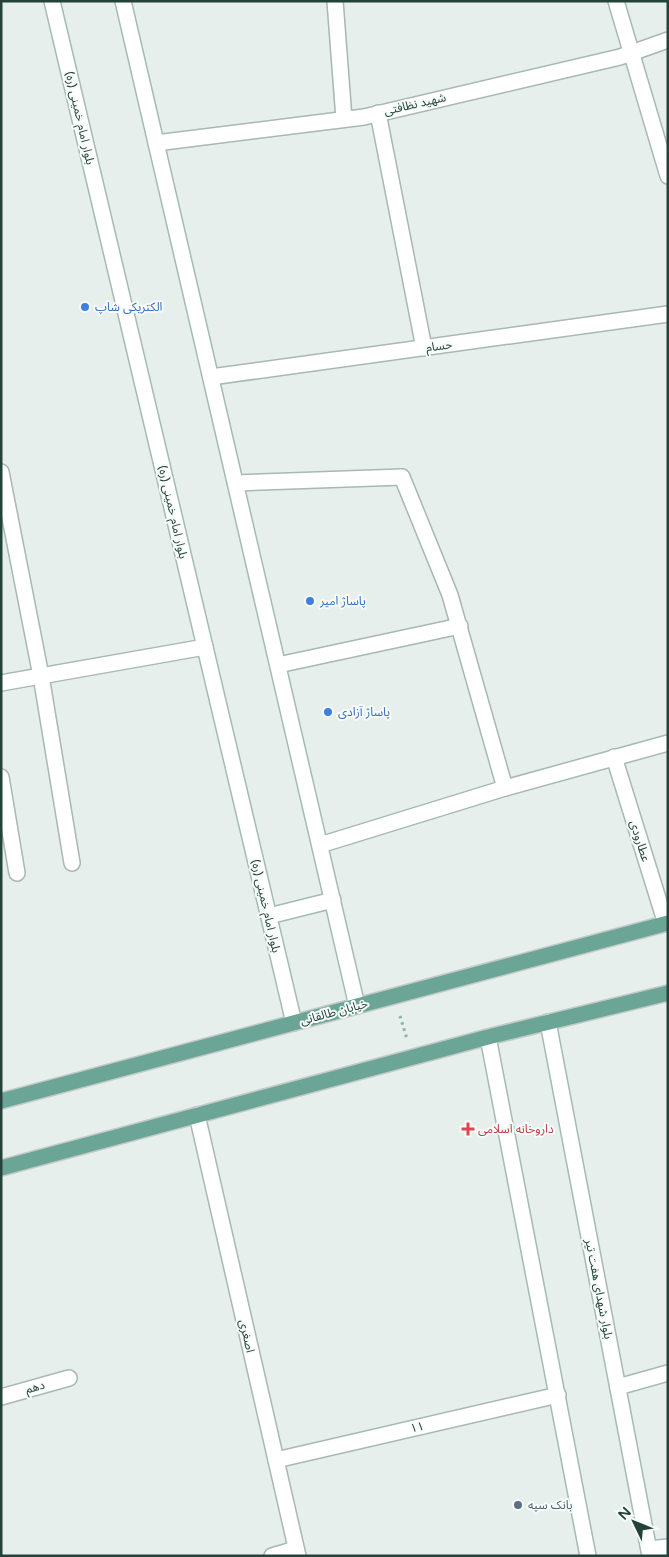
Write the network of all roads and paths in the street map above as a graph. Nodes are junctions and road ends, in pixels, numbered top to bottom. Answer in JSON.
{"nodes":[{"id":1,"x":52,"y":1,"type":"edge"},
{"id":2,"x":124,"y":1,"type":"edge"},
{"id":3,"x":335,"y":1,"type":"edge"},
{"id":4,"x":616,"y":1,"type":"edge"},
{"id":5,"x":668,"y":40,"type":"edge"},
{"id":6,"x":632,"y":52,"type":"junction"},
{"id":7,"x":378,"y":113,"type":"junction"},
{"id":8,"x":344,"y":119,"type":"junction"},
{"id":9,"x":156,"y":143,"type":"junction"},
{"id":10,"x":668,"y":176,"type":"edge"},
{"id":11,"x":668,"y":314,"type":"edge"},
{"id":12,"x":424,"y":348,"type":"junction"},
{"id":13,"x":211,"y":377,"type":"junction"},
{"id":14,"x":1,"y":472,"type":"edge"},
{"id":15,"x":236,"y":484,"type":"junction"},
{"id":16,"x":460,"y":626,"type":"junction"},
{"id":17,"x":205,"y":647,"type":"junction"},
{"id":18,"x":278,"y":665,"type":"junction"},
{"id":19,"x":42,"y":676,"type":"junction"},
{"id":20,"x":1,"y":683,"type":"edge"},
{"id":21,"x":668,"y":743,"type":"edge"},
{"id":22,"x":614,"y":757,"type":"junction"},
{"id":23,"x":1,"y":777,"type":"edge"},
{"id":24,"x":505,"y":788,"type":"junction"},
{"id":25,"x":320,"y":845,"type":"junction"},
{"id":26,"x":72,"y":863,"type":"dead end"},
{"id":27,"x":17,"y":873,"type":"dead end"},
{"id":28,"x":333,"y":900,"type":"junction"},
{"id":29,"x":269,"y":916,"type":"junction"},
{"id":30,"x":667,"y":924,"type":"edge"},
{"id":31,"x":668,"y":993,"type":"edge"},
{"id":32,"x":394,"y":996,"type":"junction"},
{"id":33,"x":357,"y":1006,"type":"junction"},
{"id":34,"x":548,"y":1022,"type":"junction"},
{"id":35,"x":294,"y":1023,"type":"junction"},
{"id":36,"x":488,"y":1038,"type":"junction"},
{"id":37,"x":413,"y":1058,"type":"junction"},
{"id":38,"x":1,"y":1101,"type":"edge"},
{"id":39,"x":197,"y":1115,"type":"junction"},
{"id":40,"x":1,"y":1168,"type":"edge"},
{"id":41,"x":668,"y":1373,"type":"edge"},
{"id":42,"x":69,"y":1378,"type":"dead end"},
{"id":43,"x":618,"y":1387,"type":"junction"},
{"id":44,"x":558,"y":1395,"type":"junction"},
{"id":45,"x":1,"y":1397,"type":"edge"},
{"id":46,"x":276,"y":1460,"type":"junction"},
{"id":47,"x":668,"y":1547,"type":"edge"},
{"id":48,"x":297,"y":1552,"type":"edge"},
{"id":49,"x":649,"y":1553,"type":"edge"},
{"id":50,"x":272,"y":1556,"type":"edge"},
{"id":51,"x":588,"y":1556,"type":"edge"}],
"edges":[{"from":1,"to":17,"type":"street","name":"بلوار امام خمینی (ره)"},
{"from":2,"to":9,"type":"street"},
{"from":3,"to":8,"type":"street"},
{"from":4,"to":6,"type":"street"},
{"from":5,"to":6,"type":"street","name":"شهید نظافتی"},
{"from":6,"to":7,"type":"street","name":"شهید نظافتی"},
{"from":6,"to":10,"type":"street"},
{"from":7,"to":8,"type":"street","name":"شهید نظافتی"},
{"from":7,"to":12,"type":"street"},
{"from":8,"to":9,"type":"street","name":"شهید نظافتی"},
{"from":9,"to":13,"type":"street"},
{"from":11,"to":12,"type":"street","name":"حسام"},
{"from":12,"to":13,"type":"street","name":"حسام"},
{"from":13,"to":15,"type":"street"},
{"from":14,"to":19,"type":"street"},
{"from":15,"to":16,"type":"street"},
{"from":15,"to":18,"type":"street"},
{"from":16,"to":18,"type":"street"},
{"from":16,"to":24,"type":"street"},
{"from":17,"to":19,"type":"street"},
{"from":17,"to":29,"type":"street","name":"بلوار امام خمینی (ره)"},
{"from":18,"to":25,"type":"street"},
{"from":19,"to":20,"type":"street"},
{"from":19,"to":26,"type":"street"},
{"from":21,"to":22,"type":"street"},
{"from":22,"to":24,"type":"street"},
{"from":22,"to":30,"type":"street","name":"عطارودی"},
{"from":23,"to":27,"type":"street"},
{"from":24,"to":25,"type":"street"},
{"from":25,"to":28,"type":"street"},
{"from":28,"to":29,"type":"street"},
{"from":28,"to":33,"type":"street"},
{"from":29,"to":35,"type":"street","name":"بلوار امام خمینی (ره)"},
{"from":30,"to":32,"type":"main road","name":"خیابان طالقانی"},
{"from":31,"to":34,"type":"main road"},
{"from":32,"to":33,"type":"main road","name":"خیابان طالقانی"},
{"from":32,"to":37,"type":"path"},
{"from":33,"to":35,"type":"main road","name":"خیابان طالقانی"},
{"from":34,"to":36,"type":"main road"},
{"from":34,"to":43,"type":"street","name":"بلوار شهدای هفت تیر"},
{"from":35,"to":38,"type":"main road","name":"خیابان طالقانی"},
{"from":36,"to":37,"type":"main road"},
{"from":36,"to":44,"type":"street"},
{"from":37,"to":39,"type":"main road"},
{"from":39,"to":40,"type":"main road"},
{"from":39,"to":46,"type":"street","name":"اصغری"},
{"from":41,"to":43,"type":"street"},
{"from":42,"to":45,"type":"street","name":"دهم"},
{"from":43,"to":49,"type":"street","name":"بلوار شهدای هفت تیر"},
{"from":44,"to":46,"type":"street","name":"۱۱"},
{"from":44,"to":51,"type":"street"},
{"from":46,"to":48,"type":"street","name":"اصغری"},
{"from":47,"to":49,"type":"street"},
{"from":48,"to":50,"type":"street"}]}
